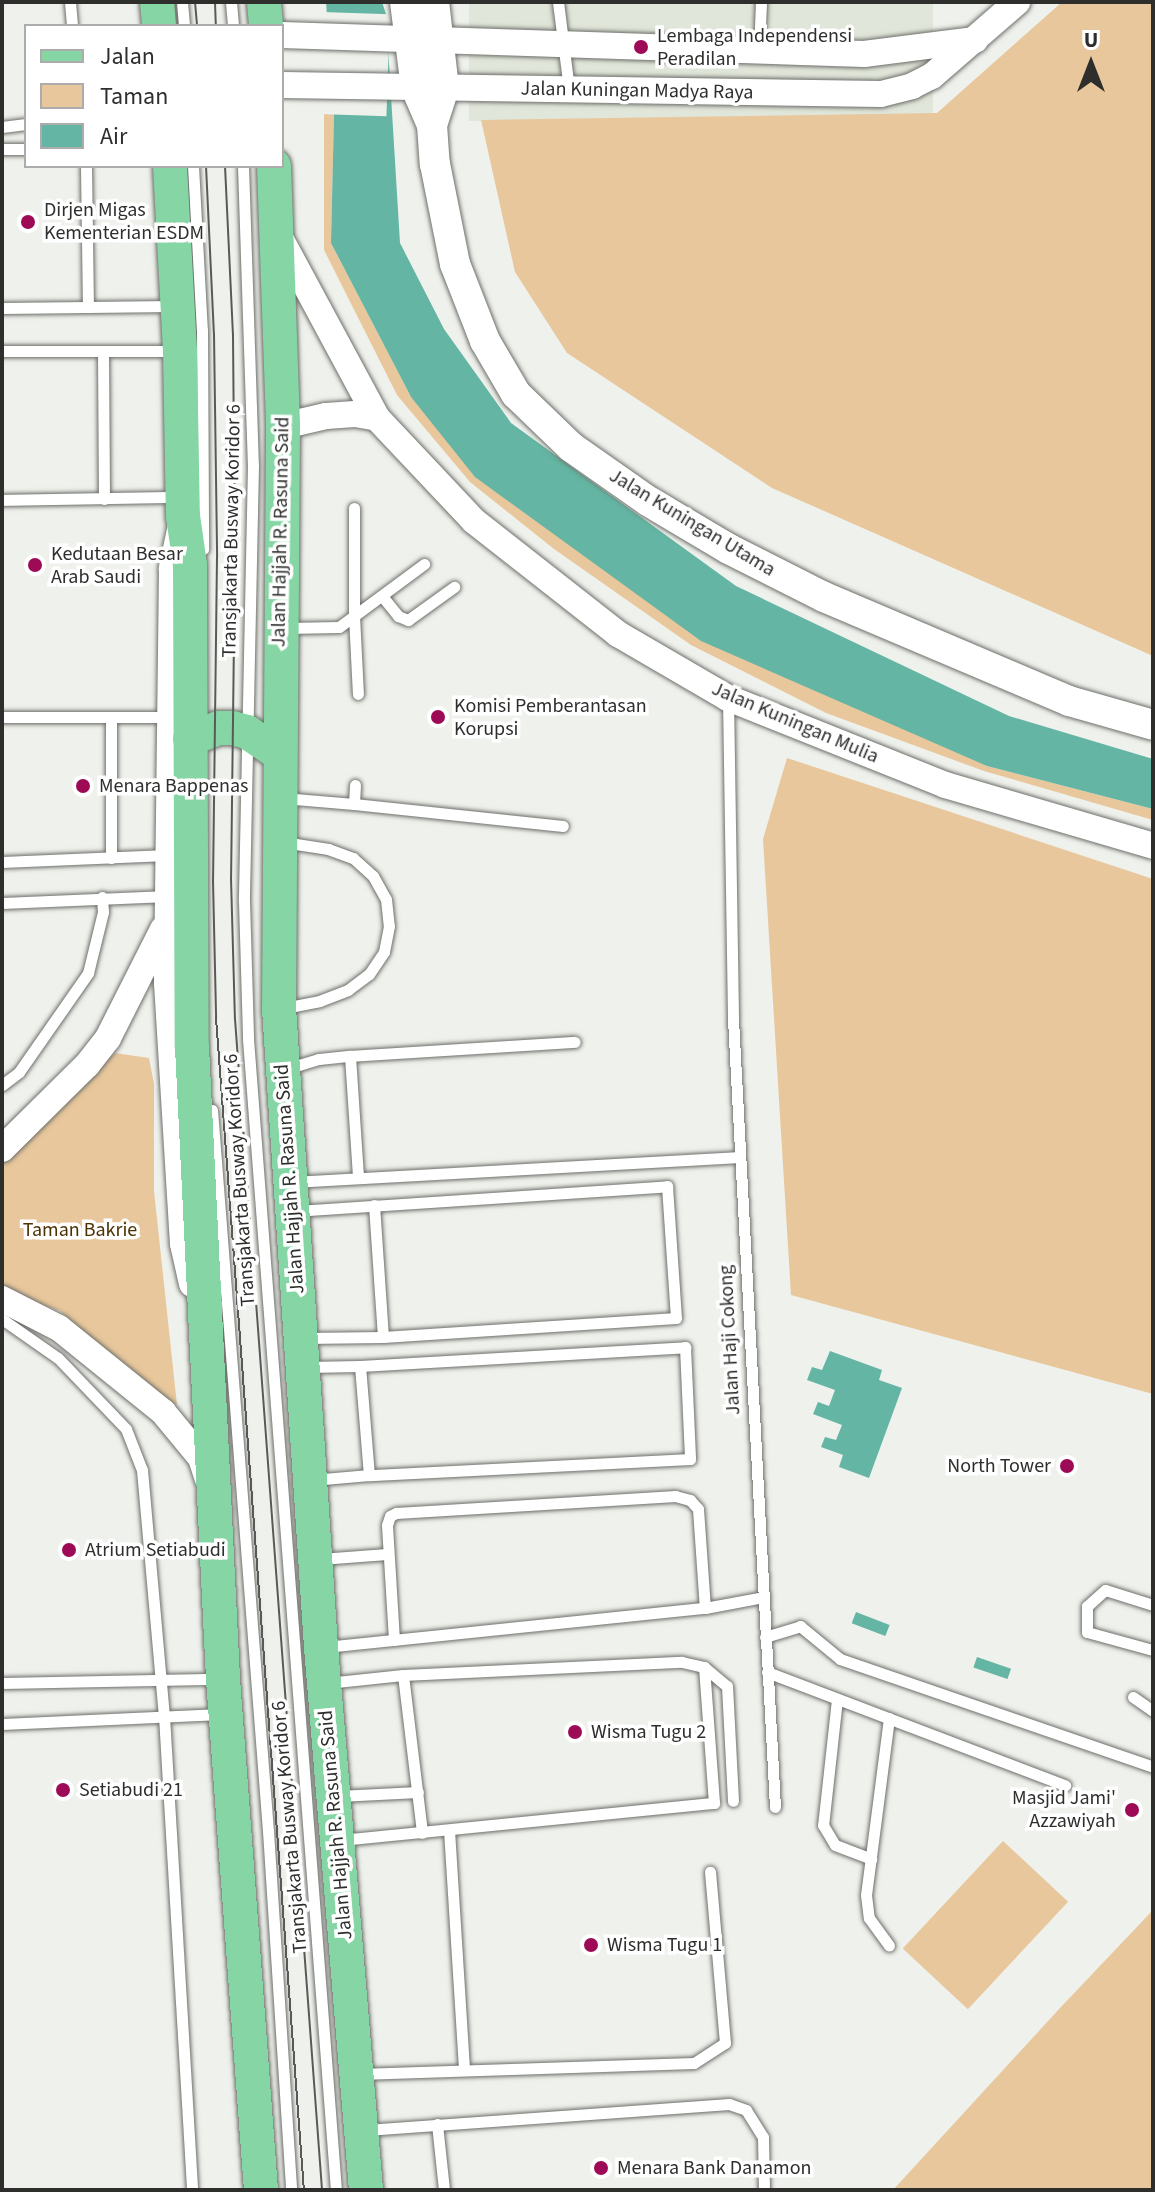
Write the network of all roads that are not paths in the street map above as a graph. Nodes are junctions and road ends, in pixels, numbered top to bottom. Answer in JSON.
{"nodes":[{"id":1,"x":70,"y":2,"type":"edge"},
{"id":2,"x":157,"y":2,"type":"edge"},
{"id":3,"x":182,"y":2,"type":"edge"},
{"id":4,"x":231,"y":2,"type":"edge"},
{"id":5,"x":264,"y":2,"type":"edge"},
{"id":6,"x":405,"y":2,"type":"edge"},
{"id":7,"x":434,"y":2,"type":"edge"},
{"id":8,"x":558,"y":2,"type":"edge"},
{"id":9,"x":761,"y":2,"type":"edge"},
{"id":10,"x":1017,"y":2,"type":"edge"},
{"id":11,"x":72,"y":24,"type":"edge"},
{"id":12,"x":159,"y":24,"type":"edge"},
{"id":13,"x":184,"y":24,"type":"edge"},
{"id":14,"x":233,"y":24,"type":"edge"},
{"id":15,"x":266,"y":24,"type":"edge"},
{"id":16,"x":284,"y":35,"type":"edge"},
{"id":17,"x":415,"y":39,"type":"junction"},
{"id":18,"x":975,"y":40,"type":"junction"},
{"id":19,"x":564,"y":45,"type":"junction"},
{"id":20,"x":759,"y":51,"type":"junction"},
{"id":21,"x":284,"y":85,"type":"edge"},
{"id":22,"x":420,"y":88,"type":"junction"},
{"id":23,"x":569,"y":90,"type":"junction"},
{"id":24,"x":24,"y":124,"type":"edge"},
{"id":25,"x":2,"y":127,"type":"edge"},
{"id":26,"x":2,"y":149,"type":"edge"},
{"id":27,"x":24,"y":149,"type":"edge"},
{"id":28,"x":86,"y":168,"type":"edge"},
{"id":29,"x":170,"y":168,"type":"edge"},
{"id":30,"x":193,"y":168,"type":"edge"},
{"id":31,"x":243,"y":168,"type":"edge"},
{"id":32,"x":274,"y":168,"type":"edge"},
{"id":33,"x":278,"y":234,"type":"junction"},
{"id":34,"x":178,"y":306,"type":"junction"},
{"id":35,"x":88,"y":307,"type":"junction"},
{"id":36,"x":2,"y":308,"type":"edge"},
{"id":37,"x":2,"y":351,"type":"edge"},
{"id":38,"x":180,"y":351,"type":"junction"},
{"id":39,"x":103,"y":352,"type":"junction"},
{"id":40,"x":377,"y":418,"type":"junction"},
{"id":41,"x":283,"y":426,"type":"junction"},
{"id":42,"x":104,"y":499,"type":"junction"},
{"id":43,"x":2,"y":500,"type":"edge"},
{"id":44,"x":182,"y":506,"type":"junction"},
{"id":45,"x":354,"y":508,"type":"dead end"},
{"id":46,"x":424,"y":564,"type":"dead end"},
{"id":47,"x":454,"y":587,"type":"dead end"},
{"id":48,"x":382,"y":596,"type":"junction"},
{"id":49,"x":354,"y":616,"type":"junction"},
{"id":50,"x":280,"y":628,"type":"junction"},
{"id":51,"x":204,"y":649,"type":"dead end"},
{"id":52,"x":278,"y":690,"type":"junction"},
{"id":53,"x":358,"y":694,"type":"dead end"},
{"id":54,"x":728,"y":698,"type":"junction"},
{"id":55,"x":2,"y":717,"type":"edge"},
{"id":56,"x":111,"y":717,"type":"junction"},
{"id":57,"x":247,"y":719,"type":"junction"},
{"id":58,"x":192,"y":723,"type":"junction"},
{"id":59,"x":1153,"y":725,"type":"edge"},
{"id":60,"x":278,"y":753,"type":"junction"},
{"id":61,"x":355,"y":785,"type":"dead end"},
{"id":62,"x":278,"y":798,"type":"junction"},
{"id":63,"x":354,"y":804,"type":"junction"},
{"id":64,"x":563,"y":826,"type":"dead end"},
{"id":65,"x":278,"y":841,"type":"junction"},
{"id":66,"x":1153,"y":846,"type":"edge"},
{"id":67,"x":167,"y":855,"type":"junction"},
{"id":68,"x":111,"y":858,"type":"junction"},
{"id":69,"x":2,"y":862,"type":"edge"},
{"id":70,"x":102,"y":897,"type":"junction"},
{"id":71,"x":2,"y":903,"type":"edge"},
{"id":72,"x":168,"y":907,"type":"junction"},
{"id":73,"x":279,"y":1008,"type":"junction"},
{"id":74,"x":206,"y":1029,"type":"dead end"},
{"id":75,"x":575,"y":1042,"type":"dead end"},
{"id":76,"x":350,"y":1056,"type":"junction"},
{"id":77,"x":282,"y":1070,"type":"junction"},
{"id":78,"x":2,"y":1085,"type":"edge"},
{"id":79,"x":211,"y":1098,"type":"dead end"},
{"id":80,"x":2,"y":1149,"type":"edge"},
{"id":81,"x":739,"y":1157,"type":"junction"},
{"id":82,"x":358,"y":1178,"type":"junction"},
{"id":83,"x":290,"y":1196,"type":"junction"},
{"id":84,"x":374,"y":1205,"type":"junction"},
{"id":85,"x":2,"y":1299,"type":"edge"},
{"id":86,"x":2,"y":1319,"type":"edge"},
{"id":87,"x":383,"y":1337,"type":"junction"},
{"id":88,"x":302,"y":1353,"type":"junction"},
{"id":89,"x":208,"y":1358,"type":"junction"},
{"id":90,"x":360,"y":1366,"type":"junction"},
{"id":91,"x":369,"y":1475,"type":"junction"},
{"id":92,"x":309,"y":1480,"type":"junction"},
{"id":93,"x":213,"y":1494,"type":"junction"},
{"id":94,"x":387,"y":1554,"type":"junction"},
{"id":95,"x":314,"y":1559,"type":"junction"},
{"id":96,"x":763,"y":1597,"type":"junction"},
{"id":97,"x":1153,"y":1605,"type":"edge"},
{"id":98,"x":705,"y":1608,"type":"junction"},
{"id":99,"x":765,"y":1637,"type":"junction"},
{"id":100,"x":394,"y":1640,"type":"junction"},
{"id":101,"x":321,"y":1647,"type":"junction"},
{"id":102,"x":1153,"y":1650,"type":"edge"},
{"id":103,"x":704,"y":1667,"type":"junction"},
{"id":104,"x":767,"y":1672,"type":"junction"},
{"id":105,"x":403,"y":1675,"type":"junction"},
{"id":106,"x":160,"y":1679,"type":"junction"},
{"id":107,"x":223,"y":1679,"type":"junction"},
{"id":108,"x":2,"y":1683,"type":"edge"},
{"id":109,"x":324,"y":1683,"type":"junction"},
{"id":110,"x":1133,"y":1697,"type":"dead end"},
{"id":111,"x":837,"y":1699,"type":"junction"},
{"id":112,"x":1153,"y":1711,"type":"edge"},
{"id":113,"x":226,"y":1714,"type":"junction"},
{"id":114,"x":164,"y":1716,"type":"junction"},
{"id":115,"x":889,"y":1718,"type":"junction"},
{"id":116,"x":2,"y":1724,"type":"edge"},
{"id":117,"x":1153,"y":1767,"type":"edge"},
{"id":118,"x":1065,"y":1785,"type":"dead end"},
{"id":119,"x":418,"y":1792,"type":"junction"},
{"id":120,"x":334,"y":1797,"type":"junction"},
{"id":121,"x":733,"y":1801,"type":"dead end"},
{"id":122,"x":775,"y":1807,"type":"dead end"},
{"id":123,"x":449,"y":1830,"type":"junction"},
{"id":124,"x":422,"y":1833,"type":"junction"},
{"id":125,"x":337,"y":1840,"type":"junction"},
{"id":126,"x":871,"y":1859,"type":"junction"},
{"id":127,"x":710,"y":1872,"type":"dead end"},
{"id":128,"x":889,"y":1946,"type":"dead end"},
{"id":129,"x":464,"y":2070,"type":"junction"},
{"id":130,"x":357,"y":2075,"type":"junction"},
{"id":131,"x":437,"y":2124,"type":"junction"},
{"id":132,"x":362,"y":2130,"type":"junction"},
{"id":133,"x":192,"y":2190,"type":"edge"},
{"id":134,"x":261,"y":2190,"type":"edge"},
{"id":135,"x":291,"y":2190,"type":"edge"},
{"id":136,"x":336,"y":2190,"type":"edge"},
{"id":137,"x":366,"y":2190,"type":"edge"},
{"id":138,"x":444,"y":2190,"type":"edge"},
{"id":139,"x":764,"y":2190,"type":"edge"}],
"edges":[{"from":1,"to":11,"type":"lane"},
{"from":2,"to":12,"type":"main road"},
{"from":3,"to":13,"type":"lane"},
{"from":4,"to":14,"type":"lane"},
{"from":5,"to":15,"type":"main road"},
{"from":6,"to":17,"type":"main road","name":"Jalan Kuningan Utama"},
{"from":7,"to":17,"type":"main road","name":"Jalan Kuningan Utama"},
{"from":8,"to":19,"type":"lane"},
{"from":9,"to":20,"type":"lane"},
{"from":10,"to":18,"type":"street","name":"Jalan Kuningan Madya Raya"},
{"from":16,"to":17,"type":"street"},
{"from":17,"to":19,"type":"street"},
{"from":17,"to":22,"type":"main road","name":"Jalan Kuningan Utama"},
{"from":18,"to":20,"type":"street"},
{"from":18,"to":23,"type":"street","name":"Jalan Kuningan Madya Raya"},
{"from":19,"to":20,"type":"street"},
{"from":19,"to":23,"type":"lane"},
{"from":21,"to":22,"type":"street","name":"Jalan Kuningan Madya Raya"},
{"from":22,"to":23,"type":"street","name":"Jalan Kuningan Madya Raya"},
{"from":22,"to":59,"type":"main road","name":"Jalan Kuningan Utama"},
{"from":24,"to":25,"type":"lane"},
{"from":26,"to":27,"type":"lane"},
{"from":28,"to":35,"type":"lane"},
{"from":29,"to":34,"type":"main road"},
{"from":30,"to":51,"type":"lane","name":"Transjakarta Busway Koridor 6"},
{"from":31,"to":57,"type":"lane","name":"Transjakarta Busway Koridor 6"},
{"from":32,"to":33,"type":"main road","name":"Jalan Hajjah R. Rasuna Said"},
{"from":33,"to":40,"type":"street","name":"Jalan Kuningan Mulia"},
{"from":33,"to":41,"type":"main road","name":"Jalan Hajjah R. Rasuna Said"},
{"from":34,"to":35,"type":"lane"},
{"from":34,"to":38,"type":"main road"},
{"from":35,"to":36,"type":"lane"},
{"from":37,"to":39,"type":"lane"},
{"from":38,"to":39,"type":"lane"},
{"from":38,"to":44,"type":"main road"},
{"from":39,"to":42,"type":"lane"},
{"from":40,"to":41,"type":"street"},
{"from":40,"to":54,"type":"street","name":"Jalan Kuningan Mulia"},
{"from":41,"to":50,"type":"main road","name":"Jalan Hajjah R. Rasuna Said"},
{"from":42,"to":43,"type":"lane"},
{"from":42,"to":44,"type":"lane"},
{"from":44,"to":58,"type":"main road"},
{"from":45,"to":49,"type":"lane"},
{"from":46,"to":48,"type":"lane"},
{"from":47,"to":48,"type":"lane"},
{"from":48,"to":49,"type":"lane"},
{"from":49,"to":50,"type":"lane"},
{"from":49,"to":53,"type":"lane"},
{"from":50,"to":52,"type":"main road","name":"Jalan Hajjah R. Rasuna Said"},
{"from":52,"to":57,"type":"main road"},
{"from":52,"to":60,"type":"main road","name":"Jalan Hajjah R. Rasuna Said"},
{"from":54,"to":66,"type":"street","name":"Jalan Kuningan Mulia"},
{"from":54,"to":81,"type":"lane","name":"Jalan Haji Cokong"},
{"from":55,"to":56,"type":"lane"},
{"from":56,"to":58,"type":"lane"},
{"from":56,"to":68,"type":"lane"},
{"from":57,"to":58,"type":"main road"},
{"from":57,"to":60,"type":"main road"},
{"from":57,"to":136,"type":"lane","name":"Transjakarta Busway Koridor 6"},
{"from":58,"to":67,"type":"street"},
{"from":58,"to":74,"type":"lane","name":"Transjakarta Busway Koridor 6"},
{"from":58,"to":89,"type":"main road"},
{"from":60,"to":62,"type":"main road","name":"Jalan Hajjah R. Rasuna Said"},
{"from":61,"to":63,"type":"lane"},
{"from":62,"to":63,"type":"lane"},
{"from":62,"to":65,"type":"main road","name":"Jalan Hajjah R. Rasuna Said"},
{"from":63,"to":64,"type":"lane"},
{"from":65,"to":73,"type":"main road","name":"Jalan Hajjah R. Rasuna Said"},
{"from":65,"to":73,"type":"lane"},
{"from":67,"to":68,"type":"lane"},
{"from":67,"to":72,"type":"street"},
{"from":68,"to":69,"type":"lane"},
{"from":70,"to":71,"type":"lane"},
{"from":70,"to":72,"type":"lane"},
{"from":70,"to":78,"type":"lane"},
{"from":72,"to":80,"type":"street"},
{"from":72,"to":89,"type":"street"},
{"from":73,"to":77,"type":"main road","name":"Jalan Hajjah R. Rasuna Said"},
{"from":75,"to":76,"type":"lane"},
{"from":76,"to":77,"type":"lane"},
{"from":76,"to":82,"type":"lane"},
{"from":77,"to":83,"type":"main road","name":"Jalan Hajjah R. Rasuna Said"},
{"from":79,"to":135,"type":"lane","name":"Transjakarta Busway Koridor 6"},
{"from":81,"to":82,"type":"lane"},
{"from":81,"to":96,"type":"lane","name":"Jalan Haji Cokong"},
{"from":82,"to":83,"type":"lane"},
{"from":83,"to":84,"type":"lane"},
{"from":83,"to":88,"type":"main road","name":"Jalan Hajjah R. Rasuna Said"},
{"from":84,"to":87,"type":"lane"},
{"from":84,"to":87,"type":"lane"},
{"from":85,"to":93,"type":"street"},
{"from":86,"to":106,"type":"lane"},
{"from":87,"to":88,"type":"lane"},
{"from":88,"to":90,"type":"lane"},
{"from":88,"to":92,"type":"main road","name":"Jalan Hajjah R. Rasuna Said"},
{"from":89,"to":93,"type":"main road"},
{"from":90,"to":91,"type":"lane"},
{"from":90,"to":91,"type":"lane"},
{"from":91,"to":92,"type":"lane"},
{"from":92,"to":95,"type":"main road","name":"Jalan Hajjah R. Rasuna Said"},
{"from":93,"to":107,"type":"main road"},
{"from":94,"to":95,"type":"lane"},
{"from":94,"to":98,"type":"lane"},
{"from":94,"to":100,"type":"lane"},
{"from":95,"to":101,"type":"main road","name":"Jalan Hajjah R. Rasuna Said"},
{"from":96,"to":98,"type":"lane"},
{"from":96,"to":99,"type":"lane","name":"Jalan Haji Cokong"},
{"from":97,"to":102,"type":"lane"},
{"from":98,"to":100,"type":"lane"},
{"from":99,"to":104,"type":"lane","name":"Jalan Haji Cokong"},
{"from":99,"to":117,"type":"lane"},
{"from":100,"to":101,"type":"lane"},
{"from":101,"to":109,"type":"main road","name":"Jalan Hajjah R. Rasuna Said"},
{"from":103,"to":105,"type":"lane"},
{"from":103,"to":121,"type":"lane"},
{"from":103,"to":123,"type":"lane"},
{"from":104,"to":111,"type":"lane"},
{"from":104,"to":122,"type":"lane","name":"Jalan Haji Cokong"},
{"from":105,"to":109,"type":"lane"},
{"from":105,"to":119,"type":"lane"},
{"from":106,"to":107,"type":"lane"},
{"from":106,"to":108,"type":"lane"},
{"from":106,"to":114,"type":"lane"},
{"from":107,"to":113,"type":"main road"},
{"from":109,"to":120,"type":"main road","name":"Jalan Hajjah R. Rasuna Said"},
{"from":110,"to":112,"type":"lane"},
{"from":111,"to":115,"type":"lane"},
{"from":111,"to":126,"type":"lane"},
{"from":113,"to":114,"type":"lane"},
{"from":113,"to":134,"type":"main road"},
{"from":114,"to":116,"type":"lane"},
{"from":114,"to":133,"type":"lane"},
{"from":115,"to":118,"type":"lane"},
{"from":115,"to":126,"type":"lane"},
{"from":119,"to":120,"type":"lane"},
{"from":119,"to":124,"type":"lane"},
{"from":120,"to":125,"type":"main road","name":"Jalan Hajjah R. Rasuna Said"},
{"from":123,"to":124,"type":"lane"},
{"from":123,"to":129,"type":"lane"},
{"from":124,"to":125,"type":"lane"},
{"from":125,"to":130,"type":"main road","name":"Jalan Hajjah R. Rasuna Said"},
{"from":126,"to":128,"type":"lane"},
{"from":127,"to":129,"type":"lane"},
{"from":129,"to":130,"type":"lane"},
{"from":130,"to":132,"type":"main road","name":"Jalan Hajjah R. Rasuna Said"},
{"from":131,"to":132,"type":"lane"},
{"from":131,"to":138,"type":"lane"},
{"from":131,"to":139,"type":"lane"},
{"from":132,"to":137,"type":"main road","name":"Jalan Hajjah R. Rasuna Said"}]}
